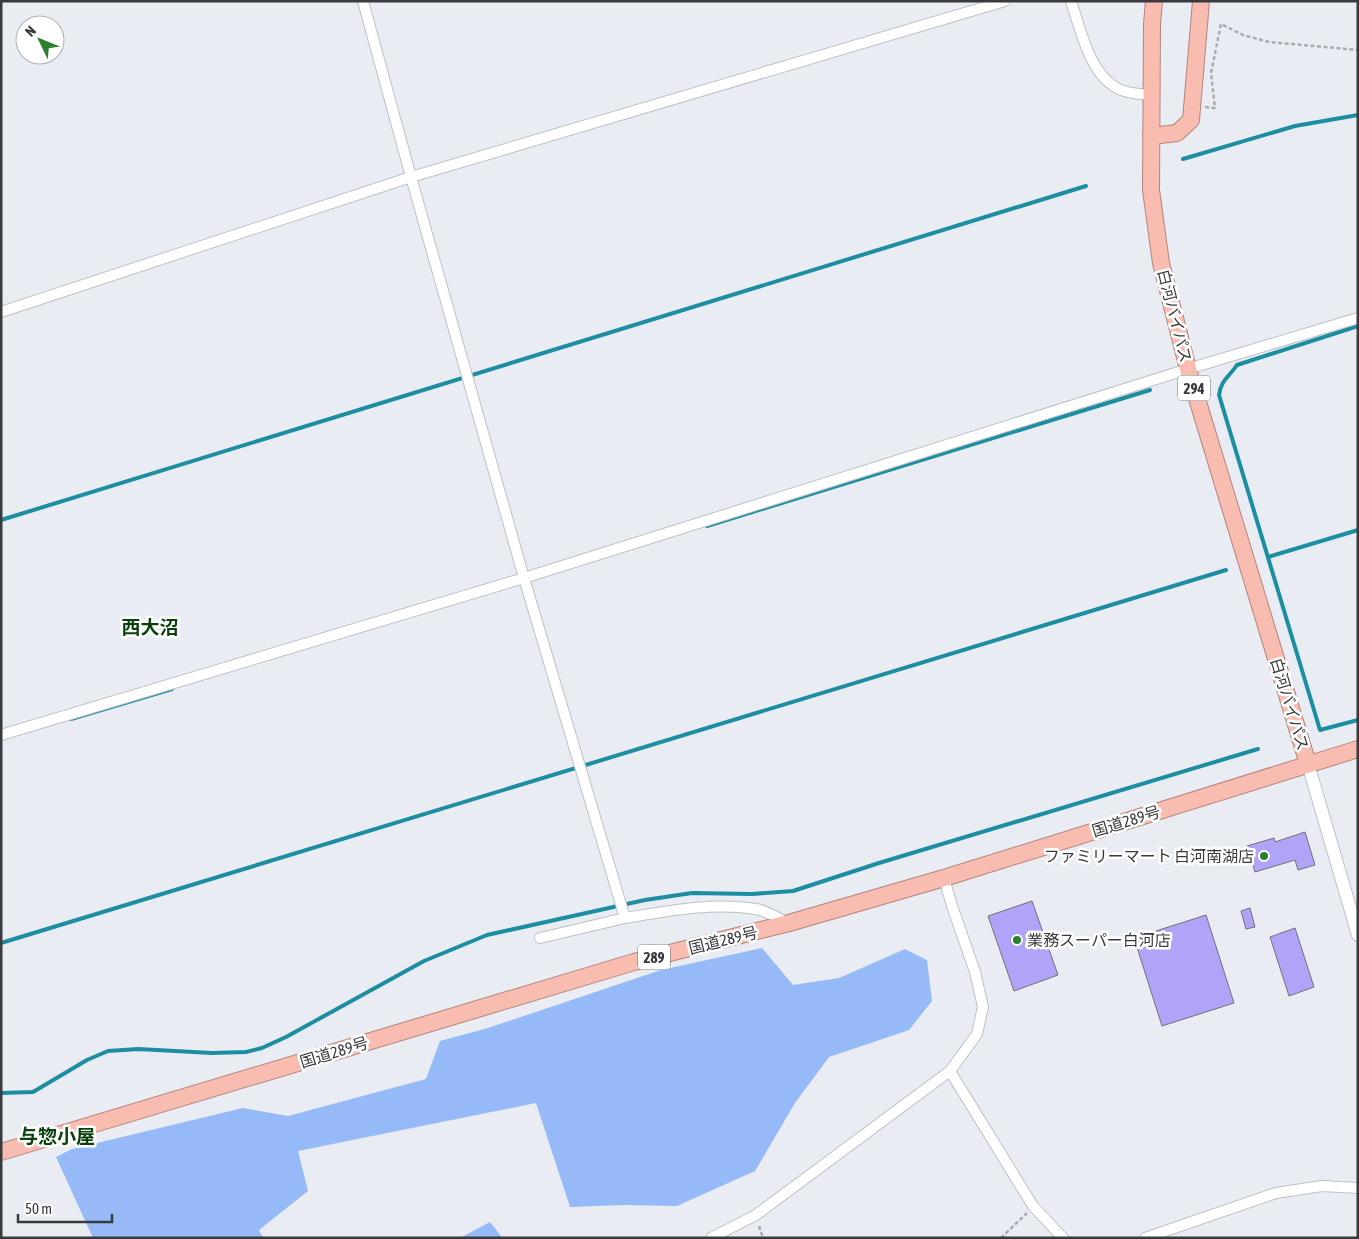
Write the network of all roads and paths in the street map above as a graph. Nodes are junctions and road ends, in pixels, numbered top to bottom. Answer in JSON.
{"nodes":[{"id":1,"x":363,"y":1,"type":"edge"},
{"id":2,"x":1005,"y":1,"type":"edge"},
{"id":3,"x":1071,"y":1,"type":"edge"},
{"id":4,"x":1154,"y":1,"type":"edge"},
{"id":5,"x":1201,"y":1,"type":"edge"},
{"id":6,"x":1358,"y":50,"type":"edge"},
{"id":7,"x":1152,"y":95,"type":"junction"},
{"id":8,"x":1193,"y":107,"type":"junction"},
{"id":9,"x":1150,"y":136,"type":"junction"},
{"id":10,"x":411,"y":177,"type":"junction"},
{"id":11,"x":1,"y":312,"type":"edge"},
{"id":12,"x":1358,"y":318,"type":"edge"},
{"id":13,"x":1188,"y":369,"type":"junction"},
{"id":14,"x":524,"y":578,"type":"junction"},
{"id":15,"x":1,"y":735,"type":"edge"},
{"id":16,"x":1358,"y":749,"type":"edge"},
{"id":17,"x":1308,"y":764,"type":"junction"},
{"id":18,"x":944,"y":878,"type":"junction"},
{"id":19,"x":625,"y":918,"type":"junction"},
{"id":20,"x":789,"y":923,"type":"junction"},
{"id":21,"x":1358,"y":935,"type":"edge"},
{"id":22,"x":540,"y":938,"type":"dead end"},
{"id":23,"x":950,"y":1071,"type":"junction"},
{"id":24,"x":1,"y":1152,"type":"edge"},
{"id":25,"x":1358,"y":1188,"type":"edge"},
{"id":26,"x":1033,"y":1206,"type":"junction"},
{"id":27,"x":711,"y":1238,"type":"edge"},
{"id":28,"x":1001,"y":1238,"type":"edge"},
{"id":29,"x":1063,"y":1238,"type":"edge"},
{"id":30,"x":1145,"y":1238,"type":"edge"}],
"edges":[{"from":1,"to":10,"type":"street"},
{"from":2,"to":10,"type":"street"},
{"from":3,"to":7,"type":"street"},
{"from":4,"to":7,"type":"highway","name":"白河バイパス","number":"294"},
{"from":5,"to":8,"type":"highway"},
{"from":6,"to":8,"type":"path"},
{"from":7,"to":9,"type":"highway","name":"白河バイパス","number":"294"},
{"from":8,"to":9,"type":"highway"},
{"from":9,"to":13,"type":"highway","name":"白河バイパス","number":"294"},
{"from":10,"to":11,"type":"street"},
{"from":10,"to":14,"type":"street"},
{"from":12,"to":13,"type":"street"},
{"from":13,"to":14,"type":"street"},
{"from":13,"to":17,"type":"highway","name":"白河バイパス","number":"294"},
{"from":14,"to":15,"type":"street"},
{"from":14,"to":19,"type":"street"},
{"from":16,"to":17,"type":"highway","name":"国道289号","number":"289"},
{"from":17,"to":18,"type":"highway","name":"国道289号","number":"289"},
{"from":17,"to":21,"type":"street"},
{"from":18,"to":20,"type":"highway","name":"国道289号","number":"289"},
{"from":18,"to":23,"type":"street"},
{"from":19,"to":20,"type":"street"},
{"from":19,"to":22,"type":"street"},
{"from":20,"to":24,"type":"highway","name":"国道289号","number":"289"},
{"from":23,"to":26,"type":"street"},
{"from":23,"to":27,"type":"street"},
{"from":25,"to":30,"type":"street"},
{"from":26,"to":28,"type":"path"},
{"from":26,"to":29,"type":"street"}]}
